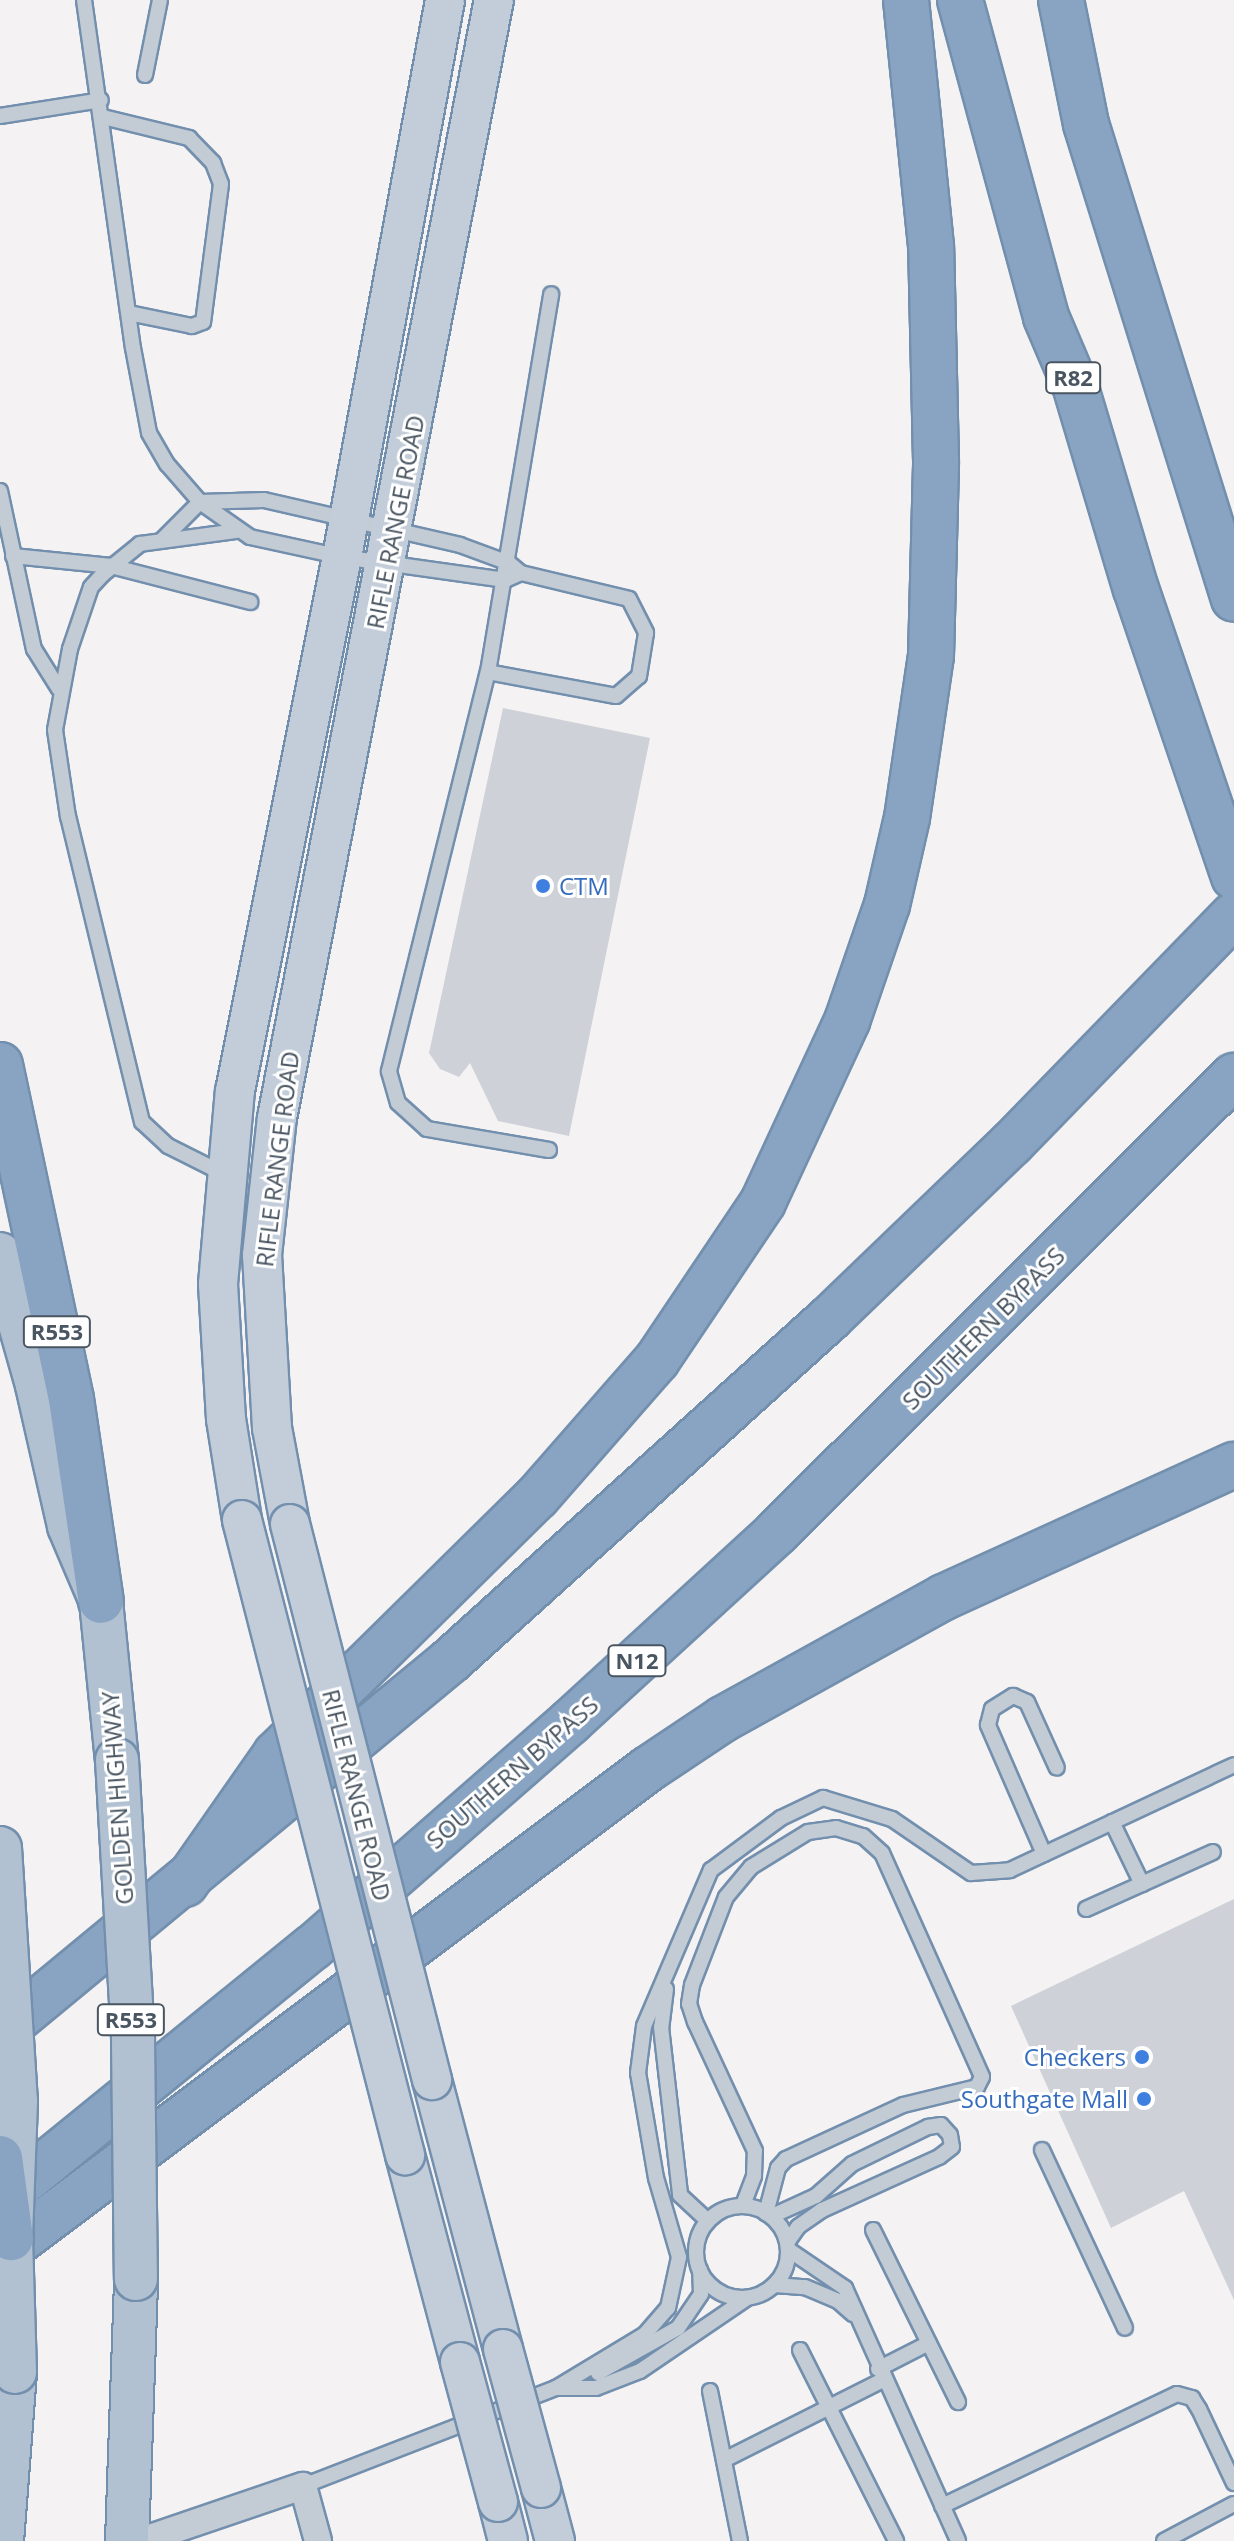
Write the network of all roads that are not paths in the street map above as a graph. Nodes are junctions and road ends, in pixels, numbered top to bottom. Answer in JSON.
{"nodes":[{"id":1,"x":84,"y":0,"type":"edge"},
{"id":2,"x":160,"y":0,"type":"edge"},
{"id":3,"x":445,"y":0,"type":"edge"},
{"id":4,"x":494,"y":0,"type":"edge"},
{"id":5,"x":906,"y":0,"type":"edge"},
{"id":6,"x":960,"y":0,"type":"edge"},
{"id":7,"x":1061,"y":0,"type":"edge"},
{"id":8,"x":145,"y":75,"type":"dead end"},
{"id":9,"x":101,"y":100,"type":"junction"},
{"id":10,"x":0,"y":116,"type":"edge"},
{"id":11,"x":103,"y":117,"type":"junction"},
{"id":12,"x":551,"y":294,"type":"dead end"},
{"id":13,"x":129,"y":313,"type":"junction"},
{"id":14,"x":0,"y":491,"type":"edge"},
{"id":15,"x":200,"y":502,"type":"junction"},
{"id":16,"x":236,"y":531,"type":"junction"},
{"id":17,"x":162,"y":540,"type":"junction"},
{"id":18,"x":345,"y":540,"type":"junction"},
{"id":19,"x":391,"y":548,"type":"junction"},
{"id":20,"x":13,"y":556,"type":"junction"},
{"id":21,"x":509,"y":563,"type":"junction"},
{"id":22,"x":111,"y":566,"type":"junction"},
{"id":23,"x":521,"y":573,"type":"junction"},
{"id":24,"x":505,"y":580,"type":"junction"},
{"id":25,"x":1234,"y":598,"type":"edge"},
{"id":26,"x":250,"y":602,"type":"dead end"},
{"id":27,"x":488,"y":672,"type":"junction"},
{"id":28,"x":59,"y":689,"type":"junction"},
{"id":29,"x":1234,"y":877,"type":"edge"},
{"id":30,"x":1234,"y":915,"type":"edge"},
{"id":31,"x":0,"y":1065,"type":"edge"},
{"id":32,"x":1234,"y":1076,"type":"edge"},
{"id":33,"x":549,"y":1150,"type":"dead end"},
{"id":34,"x":224,"y":1174,"type":"junction"},
{"id":35,"x":0,"y":1254,"type":"edge"},
{"id":36,"x":1234,"y":1465,"type":"edge"},
{"id":37,"x":101,"y":1601,"type":"junction"},
{"id":38,"x":1234,"y":1765,"type":"edge"},
{"id":39,"x":1057,"y":1768,"type":"dead end"},
{"id":40,"x":1112,"y":1822,"type":"junction"},
{"id":41,"x":0,"y":1848,"type":"edge"},
{"id":42,"x":1213,"y":1852,"type":"dead end"},
{"id":43,"x":1044,"y":1854,"type":"junction"},
{"id":44,"x":185,"y":1884,"type":"junction"},
{"id":45,"x":1142,"y":1884,"type":"junction"},
{"id":46,"x":1086,"y":1909,"type":"dead end"},
{"id":47,"x":668,"y":1977,"type":"junction"},
{"id":48,"x":0,"y":2033,"type":"edge"},
{"id":49,"x":1042,"y":2150,"type":"dead end"},
{"id":50,"x":0,"y":2158,"type":"edge"},
{"id":51,"x":743,"y":2205,"type":"junction"},
{"id":52,"x":769,"y":2214,"type":"junction"},
{"id":53,"x":708,"y":2221,"type":"junction"},
{"id":54,"x":873,"y":2230,"type":"dead end"},
{"id":55,"x":4,"y":2231,"type":"edge"},
{"id":56,"x":697,"y":2241,"type":"junction"},
{"id":57,"x":788,"y":2247,"type":"junction"},
{"id":58,"x":679,"y":2257,"type":"junction"},
{"id":59,"x":700,"y":2270,"type":"junction"},
{"id":60,"x":774,"y":2285,"type":"junction"},
{"id":61,"x":748,"y":2298,"type":"junction"},
{"id":62,"x":853,"y":2314,"type":"junction"},
{"id":63,"x":1125,"y":2328,"type":"dead end"},
{"id":64,"x":929,"y":2343,"type":"junction"},
{"id":65,"x":800,"y":2350,"type":"dead end"},
{"id":66,"x":881,"y":2374,"type":"junction"},
{"id":67,"x":556,"y":2388,"type":"junction"},
{"id":68,"x":710,"y":2391,"type":"dead end"},
{"id":69,"x":958,"y":2402,"type":"dead end"},
{"id":70,"x":830,"y":2409,"type":"junction"},
{"id":71,"x":724,"y":2460,"type":"junction"},
{"id":72,"x":1234,"y":2483,"type":"edge"},
{"id":73,"x":303,"y":2486,"type":"junction"},
{"id":74,"x":1234,"y":2504,"type":"edge"},
{"id":75,"x":942,"y":2506,"type":"junction"},
{"id":76,"x":3,"y":2530,"type":"edge"},
{"id":77,"x":127,"y":2541,"type":"edge"},
{"id":78,"x":141,"y":2541,"type":"edge"},
{"id":79,"x":318,"y":2541,"type":"edge"},
{"id":80,"x":508,"y":2541,"type":"edge"},
{"id":81,"x":555,"y":2541,"type":"edge"},
{"id":82,"x":740,"y":2541,"type":"edge"},
{"id":83,"x":896,"y":2541,"type":"edge"},
{"id":84,"x":958,"y":2541,"type":"edge"},
{"id":85,"x":1164,"y":2541,"type":"edge"}],
"edges":[{"from":1,"to":9,"type":"lane"},
{"from":2,"to":8,"type":"lane"},
{"from":3,"to":18,"type":"main road","name":"RIFLE RANGE ROAD"},
{"from":4,"to":19,"type":"main road","name":"RIFLE RANGE ROAD"},
{"from":5,"to":44,"type":"highway"},
{"from":6,"to":29,"type":"highway","number":"R82"},
{"from":7,"to":25,"type":"highway"},
{"from":9,"to":10,"type":"lane"},
{"from":9,"to":11,"type":"lane"},
{"from":11,"to":13,"type":"lane"},
{"from":11,"to":13,"type":"lane"},
{"from":12,"to":21,"type":"lane"},
{"from":13,"to":15,"type":"lane"},
{"from":14,"to":20,"type":"lane"},
{"from":15,"to":16,"type":"lane"},
{"from":15,"to":17,"type":"lane"},
{"from":15,"to":18,"type":"lane"},
{"from":16,"to":17,"type":"lane"},
{"from":16,"to":18,"type":"lane"},
{"from":17,"to":22,"type":"lane"},
{"from":18,"to":19,"type":"lane"},
{"from":18,"to":19,"type":"lane"},
{"from":18,"to":34,"type":"main road","name":"RIFLE RANGE ROAD"},
{"from":19,"to":21,"type":"lane"},
{"from":19,"to":24,"type":"lane"},
{"from":19,"to":81,"type":"main road","name":"RIFLE RANGE ROAD","bridge":true},
{"from":20,"to":22,"type":"lane"},
{"from":20,"to":28,"type":"lane"},
{"from":21,"to":23,"type":"lane"},
{"from":21,"to":24,"type":"lane"},
{"from":22,"to":26,"type":"lane"},
{"from":22,"to":28,"type":"lane"},
{"from":23,"to":24,"type":"lane"},
{"from":23,"to":27,"type":"lane"},
{"from":24,"to":27,"type":"lane"},
{"from":27,"to":33,"type":"lane"},
{"from":28,"to":34,"type":"lane"},
{"from":30,"to":44,"type":"highway"},
{"from":31,"to":37,"type":"highway","name":"GOLDEN HIGHWAY","number":"R553"},
{"from":32,"to":55,"type":"highway","name":"SOUTHERN BYPASS","number":"N12"},
{"from":34,"to":80,"type":"main road","name":"RIFLE RANGE ROAD","bridge":true},
{"from":35,"to":37,"type":"main road"},
{"from":36,"to":55,"type":"highway"},
{"from":37,"to":77,"type":"main road","name":"GOLDEN HIGHWAY","number":"R553","bridge":true},
{"from":38,"to":40,"type":"lane"},
{"from":39,"to":43,"type":"lane"},
{"from":40,"to":43,"type":"lane"},
{"from":40,"to":45,"type":"lane"},
{"from":41,"to":55,"type":"main road","bridge":true},
{"from":42,"to":45,"type":"lane"},
{"from":43,"to":47,"type":"lane"},
{"from":44,"to":48,"type":"highway"},
{"from":45,"to":46,"type":"lane"},
{"from":47,"to":53,"type":"lane"},
{"from":47,"to":58,"type":"lane"},
{"from":49,"to":63,"type":"lane"},
{"from":50,"to":55,"type":"highway","bridge":true},
{"from":51,"to":52,"type":"lane"},
{"from":51,"to":52,"type":"lane"},
{"from":51,"to":53,"type":"lane"},
{"from":52,"to":57,"type":"lane"},
{"from":52,"to":57,"type":"lane"},
{"from":53,"to":56,"type":"lane"},
{"from":54,"to":64,"type":"lane"},
{"from":55,"to":76,"type":"main road","bridge":true},
{"from":56,"to":58,"type":"lane"},
{"from":56,"to":59,"type":"lane"},
{"from":57,"to":60,"type":"lane"},
{"from":57,"to":62,"type":"lane"},
{"from":58,"to":67,"type":"lane"},
{"from":59,"to":61,"type":"lane"},
{"from":59,"to":67,"type":"lane"},
{"from":60,"to":61,"type":"lane"},
{"from":60,"to":62,"type":"lane"},
{"from":61,"to":67,"type":"lane"},
{"from":62,"to":66,"type":"lane"},
{"from":64,"to":66,"type":"lane"},
{"from":64,"to":69,"type":"lane"},
{"from":65,"to":70,"type":"lane"},
{"from":66,"to":70,"type":"lane"},
{"from":66,"to":75,"type":"lane"},
{"from":67,"to":73,"type":"lane"},
{"from":68,"to":71,"type":"lane"},
{"from":70,"to":71,"type":"lane"},
{"from":70,"to":83,"type":"lane"},
{"from":71,"to":82,"type":"lane"},
{"from":72,"to":75,"type":"lane"},
{"from":73,"to":78,"type":"street"},
{"from":73,"to":79,"type":"street"},
{"from":74,"to":85,"type":"lane"},
{"from":75,"to":84,"type":"lane"}]}
